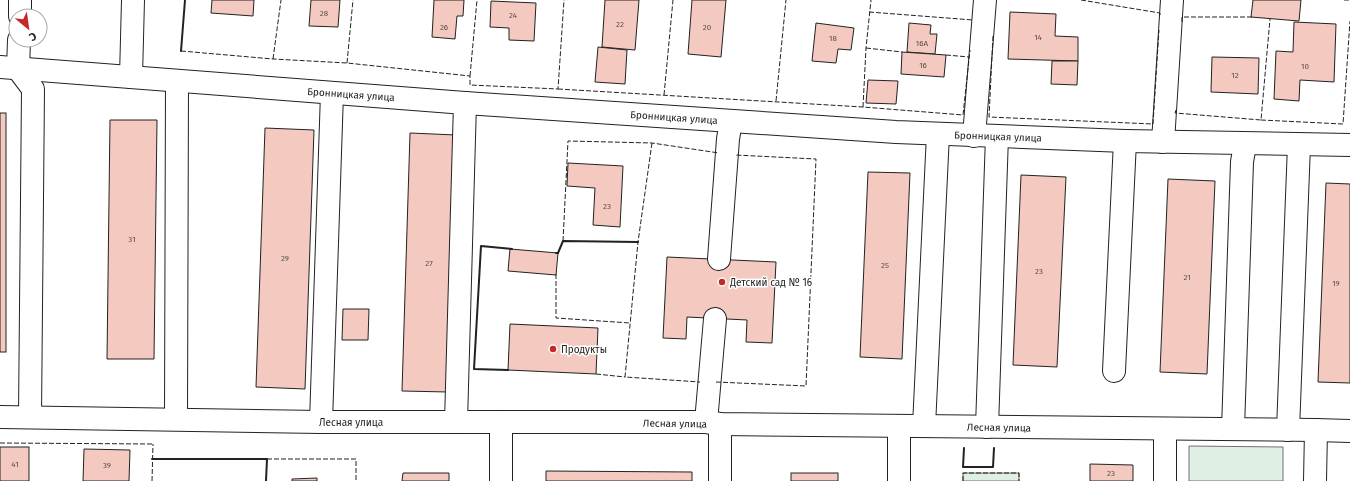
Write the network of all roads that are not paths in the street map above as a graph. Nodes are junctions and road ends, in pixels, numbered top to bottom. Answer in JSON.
{"nodes":[{"id":1,"x":133,"y":0,"type":"edge"},
{"id":2,"x":985,"y":0,"type":"edge"},
{"id":3,"x":1172,"y":0,"type":"edge"},
{"id":4,"x":16,"y":48,"type":"edge"},
{"id":5,"x":9,"y":68,"type":"edge"},
{"id":6,"x":131,"y":77,"type":"junction"},
{"id":7,"x":177,"y":82,"type":"junction"},
{"id":8,"x":332,"y":93,"type":"junction"},
{"id":9,"x":465,"y":103,"type":"junction"},
{"id":10,"x":732,"y":121,"type":"junction"},
{"id":11,"x":938,"y":134,"type":"junction"},
{"id":12,"x":974,"y":136,"type":"junction"},
{"id":13,"x":997,"y":136,"type":"junction"},
{"id":14,"x":1125,"y":141,"type":"junction"},
{"id":15,"x":1164,"y":142,"type":"junction"},
{"id":16,"x":1245,"y":144,"type":"junction"},
{"id":17,"x":1299,"y":145,"type":"junction"},
{"id":18,"x":1350,"y":145,"type":"edge"},
{"id":19,"x":719,"y":259,"type":"dead end"},
{"id":20,"x":715,"y":319,"type":"dead end"},
{"id":21,"x":1114,"y":371,"type":"dead end"},
{"id":22,"x":0,"y":417,"type":"edge"},
{"id":23,"x":30,"y":417,"type":"junction"},
{"id":24,"x":176,"y":419,"type":"junction"},
{"id":25,"x":321,"y":422,"type":"junction"},
{"id":26,"x":456,"y":422,"type":"junction"},
{"id":27,"x":501,"y":422,"type":"junction"},
{"id":28,"x":713,"y":423,"type":"junction"},
{"id":29,"x":899,"y":426,"type":"junction"},
{"id":30,"x":924,"y":426,"type":"junction"},
{"id":31,"x":987,"y":427,"type":"junction"},
{"id":32,"x":1165,"y":428,"type":"junction"},
{"id":33,"x":1233,"y":429,"type":"junction"},
{"id":34,"x":1288,"y":430,"type":"junction"},
{"id":35,"x":1316,"y":430,"type":"junction"},
{"id":36,"x":1350,"y":431,"type":"edge"},
{"id":37,"x":500,"y":481,"type":"edge"},
{"id":38,"x":720,"y":481,"type":"edge"},
{"id":39,"x":899,"y":481,"type":"edge"},
{"id":40,"x":1164,"y":481,"type":"edge"},
{"id":41,"x":1315,"y":481,"type":"edge"}],
"edges":[{"from":1,"to":6,"type":"street"},
{"from":2,"to":12,"type":"street"},
{"from":3,"to":15,"type":"street"},
{"from":4,"to":5,"type":"street"},
{"from":5,"to":6,"type":"street","name":"Бронницкая улица"},
{"from":5,"to":23,"type":"street"},
{"from":6,"to":7,"type":"street","name":"Бронницкая улица"},
{"from":7,"to":8,"type":"street","name":"Бронницкая улица"},
{"from":7,"to":24,"type":"street"},
{"from":8,"to":9,"type":"street","name":"Бронницкая улица"},
{"from":8,"to":25,"type":"street"},
{"from":9,"to":10,"type":"street","name":"Бронницкая улица"},
{"from":9,"to":26,"type":"street"},
{"from":10,"to":11,"type":"street","name":"Бронницкая улица"},
{"from":10,"to":19,"type":"street"},
{"from":11,"to":12,"type":"street","name":"Бронницкая улица"},
{"from":11,"to":30,"type":"street"},
{"from":12,"to":13,"type":"street","name":"Бронницкая улица"},
{"from":13,"to":14,"type":"street","name":"Бронницкая улица"},
{"from":13,"to":31,"type":"street"},
{"from":14,"to":15,"type":"street","name":"Бронницкая улица"},
{"from":14,"to":21,"type":"street"},
{"from":15,"to":16,"type":"street","name":"Бронницкая улица"},
{"from":16,"to":17,"type":"street","name":"Бронницкая улица"},
{"from":16,"to":33,"type":"street"},
{"from":17,"to":18,"type":"street","name":"Бронницкая улица"},
{"from":17,"to":34,"type":"street"},
{"from":20,"to":28,"type":"street"},
{"from":22,"to":23,"type":"street","name":"Лесная улица"},
{"from":23,"to":24,"type":"street","name":"Лесная улица"},
{"from":24,"to":25,"type":"street","name":"Лесная улица"},
{"from":25,"to":26,"type":"street","name":"Лесная улица"},
{"from":26,"to":27,"type":"street","name":"Лесная улица"},
{"from":27,"to":28,"type":"street","name":"Лесная улица"},
{"from":27,"to":37,"type":"street"},
{"from":28,"to":29,"type":"street","name":"Лесная улица"},
{"from":28,"to":38,"type":"street"},
{"from":29,"to":30,"type":"street","name":"Лесная улица"},
{"from":29,"to":39,"type":"street"},
{"from":30,"to":31,"type":"street","name":"Лесная улица"},
{"from":31,"to":32,"type":"street","name":"Лесная улица"},
{"from":32,"to":33,"type":"street","name":"Лесная улица"},
{"from":32,"to":40,"type":"street"},
{"from":33,"to":34,"type":"street","name":"Лесная улица"},
{"from":34,"to":35,"type":"street","name":"Лесная улица"},
{"from":35,"to":36,"type":"street","name":"Лесная улица"},
{"from":35,"to":41,"type":"street"}]}
